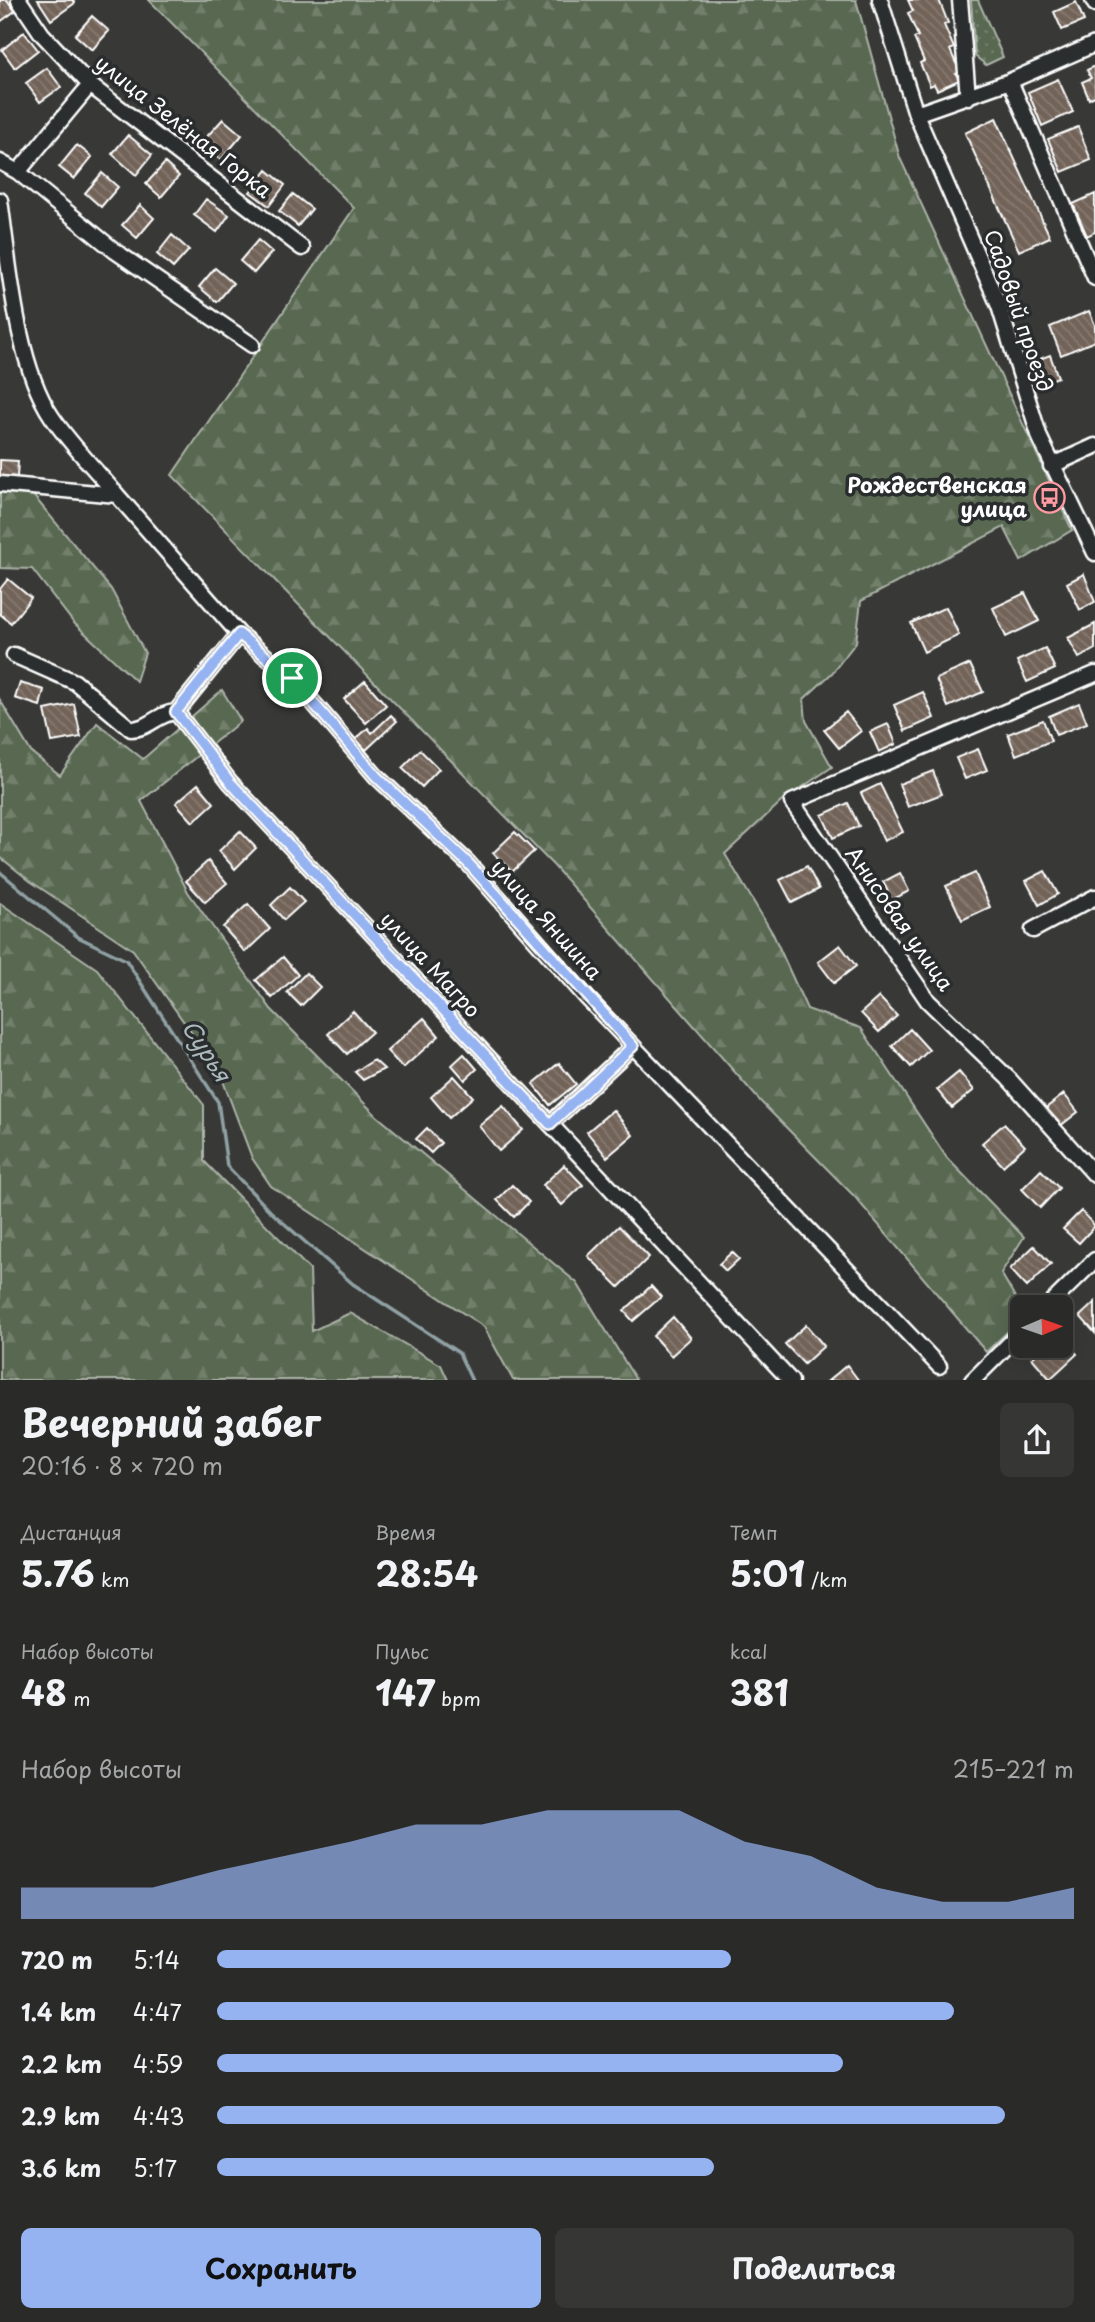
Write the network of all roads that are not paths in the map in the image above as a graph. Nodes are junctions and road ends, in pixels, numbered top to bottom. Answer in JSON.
{"nodes":[{"id":1,"x":19,"y":0,"type":"edge"},
{"id":2,"x":880,"y":0,"type":"edge"},
{"id":3,"x":960,"y":0,"type":"edge"},
{"id":4,"x":1095,"y":44,"type":"edge"},
{"id":5,"x":1010,"y":81,"type":"junction"},
{"id":6,"x":90,"y":85,"type":"junction"},
{"id":7,"x":968,"y":97,"type":"junction"},
{"id":8,"x":916,"y":114,"type":"junction"},
{"id":9,"x":0,"y":162,"type":"edge"},
{"id":10,"x":18,"y":173,"type":"junction"},
{"id":11,"x":0,"y":200,"type":"edge"},
{"id":12,"x":302,"y":248,"type":"dead end"},
{"id":13,"x":1095,"y":278,"type":"edge"},
{"id":14,"x":252,"y":345,"type":"dead end"},
{"id":15,"x":1095,"y":446,"type":"edge"},
{"id":16,"x":1051,"y":466,"type":"junction"},
{"id":17,"x":0,"y":484,"type":"edge"},
{"id":18,"x":117,"y":495,"type":"junction"},
{"id":19,"x":1095,"y":553,"type":"edge"},
{"id":20,"x":239,"y":634,"type":"junction"},
{"id":21,"x":14,"y":655,"type":"dead end"},
{"id":22,"x":1095,"y":674,"type":"edge"},
{"id":23,"x":176,"y":712,"type":"junction"},
{"id":24,"x":1095,"y":897,"type":"edge"},
{"id":25,"x":1032,"y":930,"type":"dead end"},
{"id":26,"x":633,"y":1046,"type":"junction"},
{"id":27,"x":550,"y":1124,"type":"junction"},
{"id":28,"x":1095,"y":1175,"type":"edge"},
{"id":29,"x":1095,"y":1260,"type":"edge"},
{"id":30,"x":1059,"y":1295,"type":"edge"},
{"id":31,"x":1010,"y":1343,"type":"edge"},
{"id":32,"x":939,"y":1366,"type":"dead end"},
{"id":33,"x":790,"y":1380,"type":"edge"},
{"id":34,"x":973,"y":1380,"type":"edge"}],
"edges":[{"from":1,"to":6,"type":"street","name":"улица Зелёная Горка"},
{"from":2,"to":8,"type":"street","name":"Садовый проезд"},
{"from":3,"to":7,"type":"street"},
{"from":4,"to":5,"type":"street"},
{"from":5,"to":7,"type":"street"},
{"from":5,"to":13,"type":"street"},
{"from":6,"to":10,"type":"street"},
{"from":6,"to":12,"type":"street","name":"улица Зелёная Горка"},
{"from":7,"to":8,"type":"street"},
{"from":8,"to":16,"type":"street","name":"Садовый проезд"},
{"from":9,"to":10,"type":"street"},
{"from":10,"to":14,"type":"street"},
{"from":11,"to":18,"type":"street","name":"улица Яншина"},
{"from":15,"to":16,"type":"street"},
{"from":16,"to":19,"type":"street","name":"Садовый проезд"},
{"from":17,"to":18,"type":"street"},
{"from":18,"to":20,"type":"street","name":"улица Яншина"},
{"from":20,"to":23,"type":"street"},
{"from":20,"to":26,"type":"street","name":"улица Яншина"},
{"from":21,"to":23,"type":"street"},
{"from":22,"to":28,"type":"street","name":"Анисовая улица"},
{"from":23,"to":27,"type":"street","name":"улица Магро"},
{"from":24,"to":25,"type":"street"},
{"from":26,"to":27,"type":"street"},
{"from":26,"to":32,"type":"street","name":"улица Яншина"},
{"from":27,"to":33,"type":"street","name":"улица Магро"},
{"from":29,"to":30,"type":"street"},
{"from":31,"to":34,"type":"street"}]}
